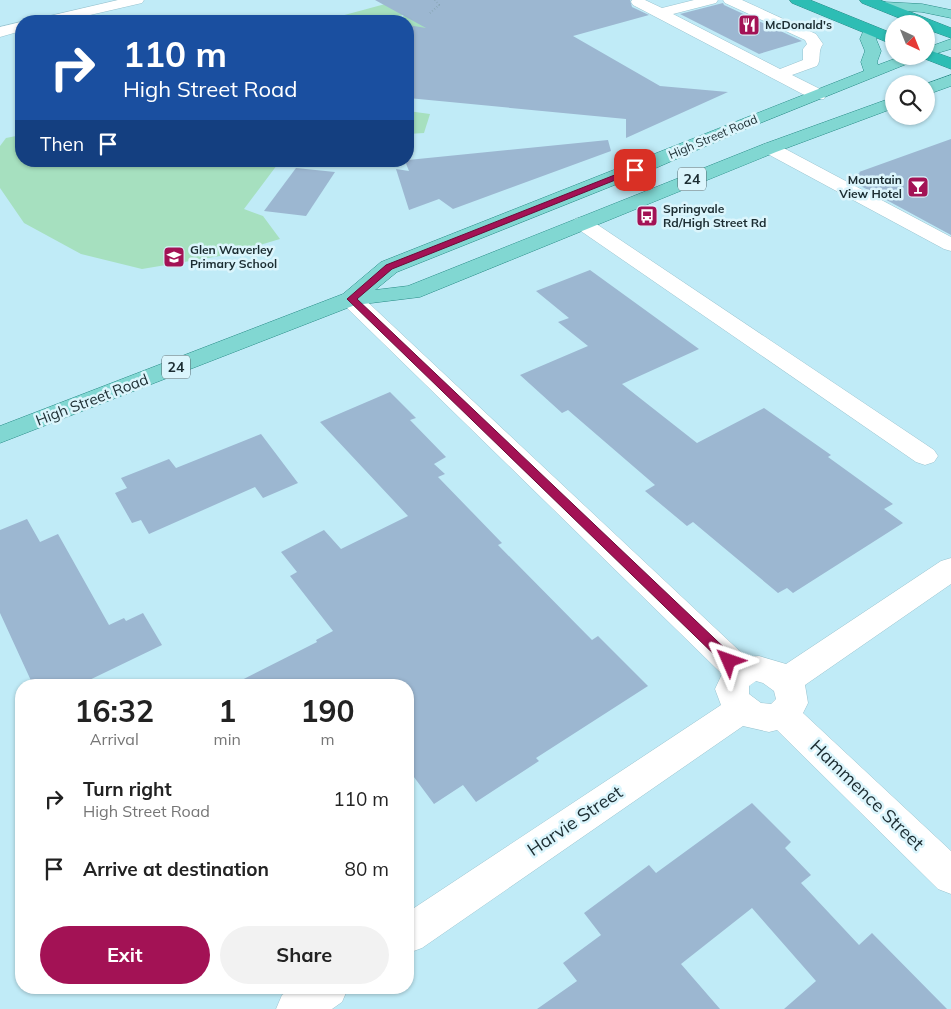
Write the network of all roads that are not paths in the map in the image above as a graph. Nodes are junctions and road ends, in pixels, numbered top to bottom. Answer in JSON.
{"nodes":[{"id":1,"x":137,"y":0,"type":"edge"},
{"id":2,"x":684,"y":0,"type":"edge"},
{"id":3,"x":711,"y":0,"type":"edge"},
{"id":4,"x":730,"y":0,"type":"edge"},
{"id":5,"x":797,"y":0,"type":"edge"},
{"id":6,"x":867,"y":0,"type":"edge"},
{"id":7,"x":884,"y":6,"type":"junction"},
{"id":8,"x":650,"y":8,"type":"junction"},
{"id":9,"x":951,"y":14,"type":"edge"},
{"id":10,"x":72,"y":15,"type":"edge"},
{"id":11,"x":15,"y":28,"type":"edge"},
{"id":12,"x":870,"y":30,"type":"junction"},
{"id":13,"x":0,"y":32,"type":"edge"},
{"id":14,"x":951,"y":33,"type":"edge"},
{"id":15,"x":885,"y":36,"type":"edge"},
{"id":16,"x":951,"y":44,"type":"edge"},
{"id":17,"x":935,"y":50,"type":"edge"},
{"id":18,"x":935,"y":57,"type":"edge"},
{"id":19,"x":951,"y":64,"type":"edge"},
{"id":20,"x":894,"y":65,"type":"edge"},
{"id":21,"x":873,"y":73,"type":"junction"},
{"id":22,"x":778,"y":75,"type":"junction"},
{"id":23,"x":951,"y":80,"type":"edge"},
{"id":24,"x":935,"y":86,"type":"edge"},
{"id":25,"x":818,"y":95,"type":"junction"},
{"id":26,"x":885,"y":105,"type":"edge"},
{"id":27,"x":770,"y":148,"type":"junction"},
{"id":28,"x":582,"y":223,"type":"junction"},
{"id":29,"x":951,"y":245,"type":"edge"},
{"id":30,"x":351,"y":299,"type":"junction"},
{"id":31,"x":0,"y":435,"type":"edge"},
{"id":32,"x":925,"y":456,"type":"dead end"},
{"id":33,"x":951,"y":569,"type":"edge"},
{"id":34,"x":741,"y":672,"type":"junction"},
{"id":35,"x":786,"y":681,"type":"junction"},
{"id":36,"x":742,"y":709,"type":"junction"},
{"id":37,"x":784,"y":715,"type":"junction"},
{"id":38,"x":951,"y":876,"type":"edge"},
{"id":39,"x":414,"y":930,"type":"edge"},
{"id":40,"x":319,"y":994,"type":"edge"},
{"id":41,"x":296,"y":1009,"type":"edge"}],
"edges":[{"from":1,"to":10,"type":"street"},
{"from":2,"to":8,"type":"street"},
{"from":3,"to":8,"type":"street"},
{"from":4,"to":22,"type":"street"},
{"from":5,"to":12,"type":"highway"},
{"from":6,"to":7,"type":"highway"},
{"from":7,"to":9,"type":"main road"},
{"from":7,"to":14,"type":"highway"},
{"from":8,"to":22,"type":"street"},
{"from":11,"to":13,"type":"street"},
{"from":12,"to":15,"type":"highway"},
{"from":12,"to":21,"type":"main road"},
{"from":16,"to":17,"type":"main road"},
{"from":18,"to":19,"type":"highway"},
{"from":20,"to":21,"type":"main road","name":"High Street Road","number":"24"},
{"from":21,"to":25,"type":"main road","name":"High Street Road","number":"24"},
{"from":22,"to":25,"type":"street"},
{"from":23,"to":24,"type":"main road"},
{"from":25,"to":30,"type":"main road","name":"High Street Road","number":"24"},
{"from":26,"to":27,"type":"main road","name":"High Street Road","number":"24"},
{"from":27,"to":28,"type":"main road","name":"High Street Road","number":"24"},
{"from":27,"to":29,"type":"street"},
{"from":28,"to":30,"type":"main road","name":"High Street Road","number":"24"},
{"from":28,"to":32,"type":"street"},
{"from":30,"to":31,"type":"main road","name":"High Street Road","number":"24"},
{"from":30,"to":34,"type":"street"},
{"from":33,"to":35,"type":"street"},
{"from":34,"to":35,"type":"street"},
{"from":34,"to":36,"type":"street"},
{"from":35,"to":37,"type":"street"},
{"from":36,"to":37,"type":"street"},
{"from":36,"to":39,"type":"street","name":"Harvie Street"},
{"from":37,"to":38,"type":"street","name":"Hammence Street"},
{"from":40,"to":41,"type":"street"}]}
